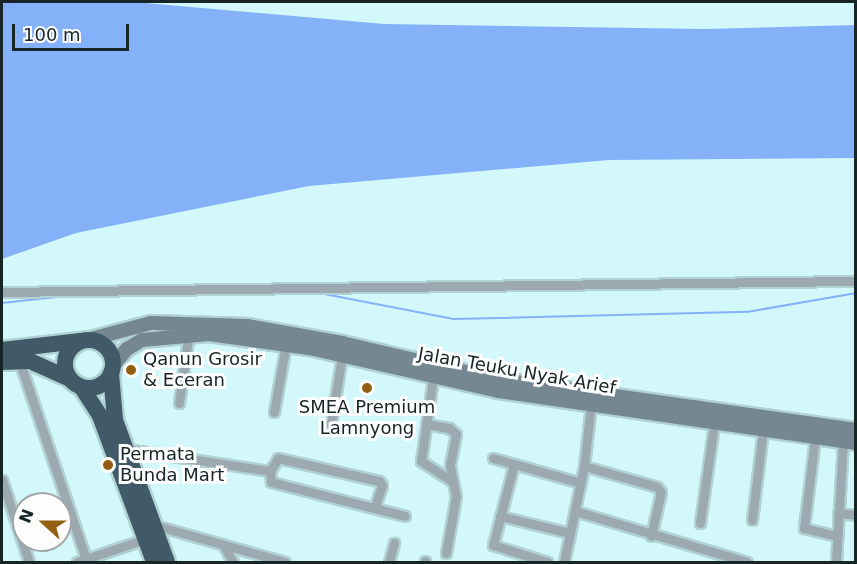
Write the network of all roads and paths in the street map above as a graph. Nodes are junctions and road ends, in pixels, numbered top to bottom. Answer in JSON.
{"nodes":[{"id":1,"x":855,"y":281,"type":"edge"},
{"id":2,"x":2,"y":292,"type":"edge"},
{"id":3,"x":189,"y":333,"type":"junction"},
{"id":4,"x":84,"y":340,"type":"junction"},
{"id":5,"x":286,"y":344,"type":"junction"},
{"id":6,"x":2,"y":350,"type":"edge"},
{"id":7,"x":342,"y":355,"type":"junction"},
{"id":8,"x":19,"y":360,"type":"junction"},
{"id":9,"x":2,"y":362,"type":"edge"},
{"id":10,"x":112,"y":370,"type":"junction"},
{"id":11,"x":433,"y":378,"type":"junction"},
{"id":12,"x":76,"y":383,"type":"junction"},
{"id":13,"x":500,"y":386,"type":"junction"},
{"id":14,"x":179,"y":403,"type":"dead end"},
{"id":15,"x":591,"y":405,"type":"junction"},
{"id":16,"x":274,"y":412,"type":"dead end"},
{"id":17,"x":330,"y":424,"type":"dead end"},
{"id":18,"x":426,"y":424,"type":"junction"},
{"id":19,"x":714,"y":425,"type":"junction"},
{"id":20,"x":855,"y":430,"type":"edge"},
{"id":21,"x":764,"y":431,"type":"junction"},
{"id":22,"x":815,"y":438,"type":"junction"},
{"id":23,"x":849,"y":443,"type":"edge"},
{"id":24,"x":126,"y":450,"type":"junction"},
{"id":25,"x":494,"y":458,"type":"dead end"},
{"id":26,"x":514,"y":464,"type":"junction"},
{"id":27,"x":584,"y":466,"type":"junction"},
{"id":28,"x":270,"y":471,"type":"junction"},
{"id":29,"x":2,"y":480,"type":"edge"},
{"id":30,"x":453,"y":482,"type":"junction"},
{"id":31,"x":581,"y":483,"type":"junction"},
{"id":32,"x":375,"y":507,"type":"junction"},
{"id":33,"x":575,"y":511,"type":"junction"},
{"id":34,"x":838,"y":513,"type":"junction"},
{"id":35,"x":855,"y":515,"type":"edge"},
{"id":36,"x":405,"y":516,"type":"dead end"},
{"id":37,"x":500,"y":516,"type":"junction"},
{"id":38,"x":752,"y":520,"type":"dead end"},
{"id":39,"x":700,"y":523,"type":"dead end"},
{"id":40,"x":150,"y":532,"type":"junction"},
{"id":41,"x":570,"y":533,"type":"junction"},
{"id":42,"x":651,"y":536,"type":"junction"},
{"id":43,"x":837,"y":536,"type":"junction"},
{"id":44,"x":394,"y":543,"type":"dead end"},
{"id":45,"x":224,"y":546,"type":"junction"},
{"id":46,"x":446,"y":553,"type":"dead end"},
{"id":47,"x":83,"y":561,"type":"edge"},
{"id":48,"x":28,"y":562,"type":"edge"},
{"id":49,"x":154,"y":562,"type":"edge"},
{"id":50,"x":167,"y":562,"type":"edge"},
{"id":51,"x":233,"y":562,"type":"edge"},
{"id":52,"x":285,"y":562,"type":"edge"},
{"id":53,"x":389,"y":562,"type":"edge"},
{"id":54,"x":548,"y":562,"type":"edge"},
{"id":55,"x":564,"y":562,"type":"edge"},
{"id":56,"x":747,"y":562,"type":"edge"},
{"id":57,"x":836,"y":562,"type":"edge"}],
"edges":[{"from":1,"to":2,"type":"street"},
{"from":3,"to":5,"type":"main road","name":"Jalan Teuku Nyak Arief"},
{"from":3,"to":10,"type":"main road","name":"Jalan Teuku Nyak Arief"},
{"from":3,"to":14,"type":"street"},
{"from":4,"to":6,"type":"highway"},
{"from":4,"to":10,"type":"highway"},
{"from":4,"to":12,"type":"highway"},
{"from":4,"to":13,"type":"main road","name":"Jalan Teuku Nyak Arief"},
{"from":5,"to":7,"type":"main road","name":"Jalan Teuku Nyak Arief"},
{"from":5,"to":16,"type":"street"},
{"from":7,"to":11,"type":"main road","name":"Jalan Teuku Nyak Arief"},
{"from":7,"to":17,"type":"street"},
{"from":8,"to":9,"type":"highway"},
{"from":8,"to":12,"type":"highway"},
{"from":8,"to":47,"type":"street"},
{"from":10,"to":12,"type":"highway"},
{"from":10,"to":24,"type":"highway"},
{"from":11,"to":13,"type":"main road","name":"Jalan Teuku Nyak Arief"},
{"from":11,"to":18,"type":"street"},
{"from":12,"to":40,"type":"highway"},
{"from":13,"to":15,"type":"main road","name":"Jalan Teuku Nyak Arief"},
{"from":13,"to":20,"type":"main road","name":"Jalan Teuku Nyak Arief"},
{"from":15,"to":19,"type":"main road","name":"Jalan Teuku Nyak Arief"},
{"from":15,"to":27,"type":"street"},
{"from":18,"to":30,"type":"street"},
{"from":18,"to":30,"type":"street"},
{"from":19,"to":21,"type":"main road","name":"Jalan Teuku Nyak Arief"},
{"from":19,"to":39,"type":"street"},
{"from":21,"to":22,"type":"main road","name":"Jalan Teuku Nyak Arief"},
{"from":21,"to":38,"type":"street"},
{"from":22,"to":23,"type":"main road","name":"Jalan Teuku Nyak Arief"},
{"from":22,"to":43,"type":"street"},
{"from":23,"to":34,"type":"street"},
{"from":24,"to":28,"type":"street"},
{"from":24,"to":40,"type":"highway"},
{"from":25,"to":26,"type":"street"},
{"from":26,"to":31,"type":"street"},
{"from":26,"to":37,"type":"street"},
{"from":27,"to":31,"type":"street"},
{"from":27,"to":42,"type":"street"},
{"from":28,"to":32,"type":"street"},
{"from":28,"to":32,"type":"street"},
{"from":29,"to":48,"type":"street"},
{"from":30,"to":46,"type":"street"},
{"from":31,"to":33,"type":"street"},
{"from":32,"to":36,"type":"street"},
{"from":33,"to":41,"type":"street"},
{"from":33,"to":42,"type":"street"},
{"from":34,"to":35,"type":"street"},
{"from":34,"to":43,"type":"street"},
{"from":37,"to":41,"type":"street"},
{"from":37,"to":54,"type":"street"},
{"from":40,"to":45,"type":"street"},
{"from":40,"to":47,"type":"street"},
{"from":40,"to":49,"type":"highway"},
{"from":40,"to":50,"type":"highway"},
{"from":41,"to":55,"type":"street"},
{"from":42,"to":56,"type":"street"},
{"from":43,"to":57,"type":"street"},
{"from":44,"to":53,"type":"street"},
{"from":45,"to":51,"type":"street"},
{"from":45,"to":52,"type":"street"}]}
